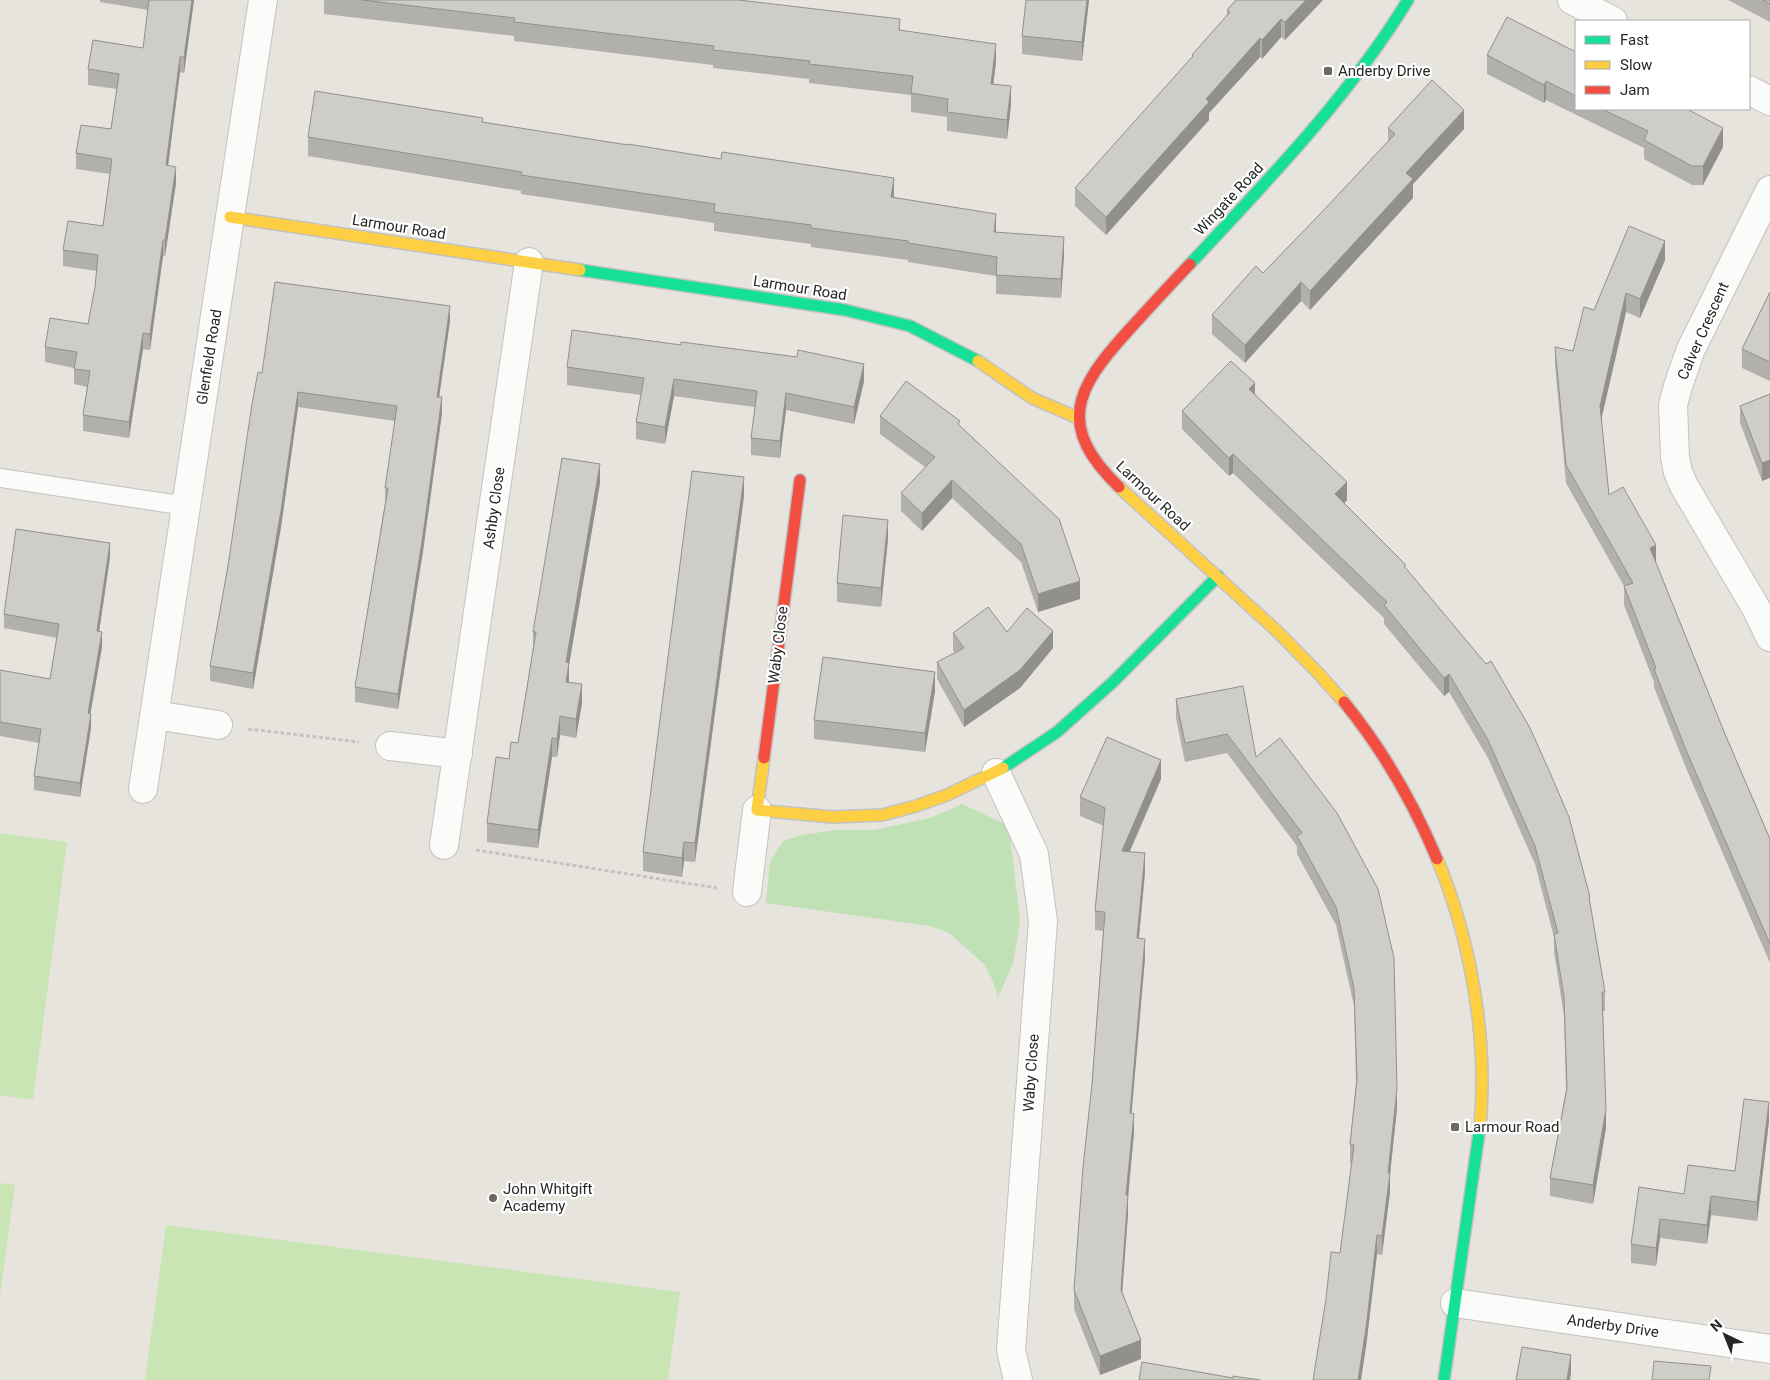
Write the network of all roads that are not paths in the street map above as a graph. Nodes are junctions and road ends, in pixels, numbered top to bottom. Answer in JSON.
{"nodes":[{"id":1,"x":263,"y":0,"type":"edge"},
{"id":2,"x":1408,"y":0,"type":"edge"},
{"id":3,"x":1572,"y":0,"type":"edge"},
{"id":4,"x":1611,"y":20,"type":"edge"},
{"id":5,"x":1750,"y":91,"type":"edge"},
{"id":6,"x":1770,"y":101,"type":"edge"},
{"id":7,"x":1770,"y":190,"type":"edge"},
{"id":8,"x":230,"y":217,"type":"junction"},
{"id":9,"x":529,"y":262,"type":"junction"},
{"id":10,"x":1078,"y":418,"type":"junction"},
{"id":11,"x":0,"y":478,"type":"edge"},
{"id":12,"x":800,"y":480,"type":"dead end"},
{"id":13,"x":186,"y":506,"type":"junction"},
{"id":14,"x":1218,"y":576,"type":"junction"},
{"id":15,"x":1770,"y":637,"type":"edge"},
{"id":16,"x":154,"y":715,"type":"junction"},
{"id":17,"x":218,"y":725,"type":"road end"},
{"id":18,"x":390,"y":746,"type":"road end"},
{"id":19,"x":458,"y":754,"type":"junction"},
{"id":20,"x":996,"y":773,"type":"junction"},
{"id":21,"x":143,"y":788,"type":"dead end"},
{"id":22,"x":757,"y":810,"type":"junction"},
{"id":23,"x":444,"y":845,"type":"road end"},
{"id":24,"x":747,"y":892,"type":"road end"},
{"id":25,"x":1455,"y":1303,"type":"junction"},
{"id":26,"x":1770,"y":1349,"type":"edge"},
{"id":27,"x":1018,"y":1380,"type":"edge"},
{"id":28,"x":1444,"y":1380,"type":"edge"}],
"edges":[{"from":1,"to":8,"type":"street","name":"Glenfield Road"},
{"from":2,"to":10,"type":"street","name":"Wingate Road"},
{"from":3,"to":4,"type":"street"},
{"from":5,"to":6,"type":"street"},
{"from":7,"to":15,"type":"street","name":"Calver Crescent"},
{"from":8,"to":9,"type":"street","name":"Larmour Road"},
{"from":8,"to":13,"type":"street","name":"Glenfield Road"},
{"from":9,"to":10,"type":"street","name":"Larmour Road"},
{"from":9,"to":19,"type":"street","name":"Ashby Close"},
{"from":10,"to":14,"type":"street","name":"Larmour Road"},
{"from":11,"to":13,"type":"lane"},
{"from":12,"to":22,"type":"street","name":"Waby Close"},
{"from":13,"to":16,"type":"street","name":"Glenfield Road"},
{"from":14,"to":20,"type":"street"},
{"from":14,"to":25,"type":"street","name":"Larmour Road"},
{"from":16,"to":17,"type":"street"},
{"from":16,"to":21,"type":"street","name":"Glenfield Road"},
{"from":18,"to":19,"type":"street"},
{"from":19,"to":23,"type":"street","name":"Ashby Close"},
{"from":20,"to":22,"type":"street"},
{"from":20,"to":27,"type":"street","name":"Waby Close"},
{"from":22,"to":24,"type":"street","name":"Waby Close"},
{"from":25,"to":26,"type":"street","name":"Anderby Drive"},
{"from":25,"to":28,"type":"street","name":"Larmour Road"}]}
